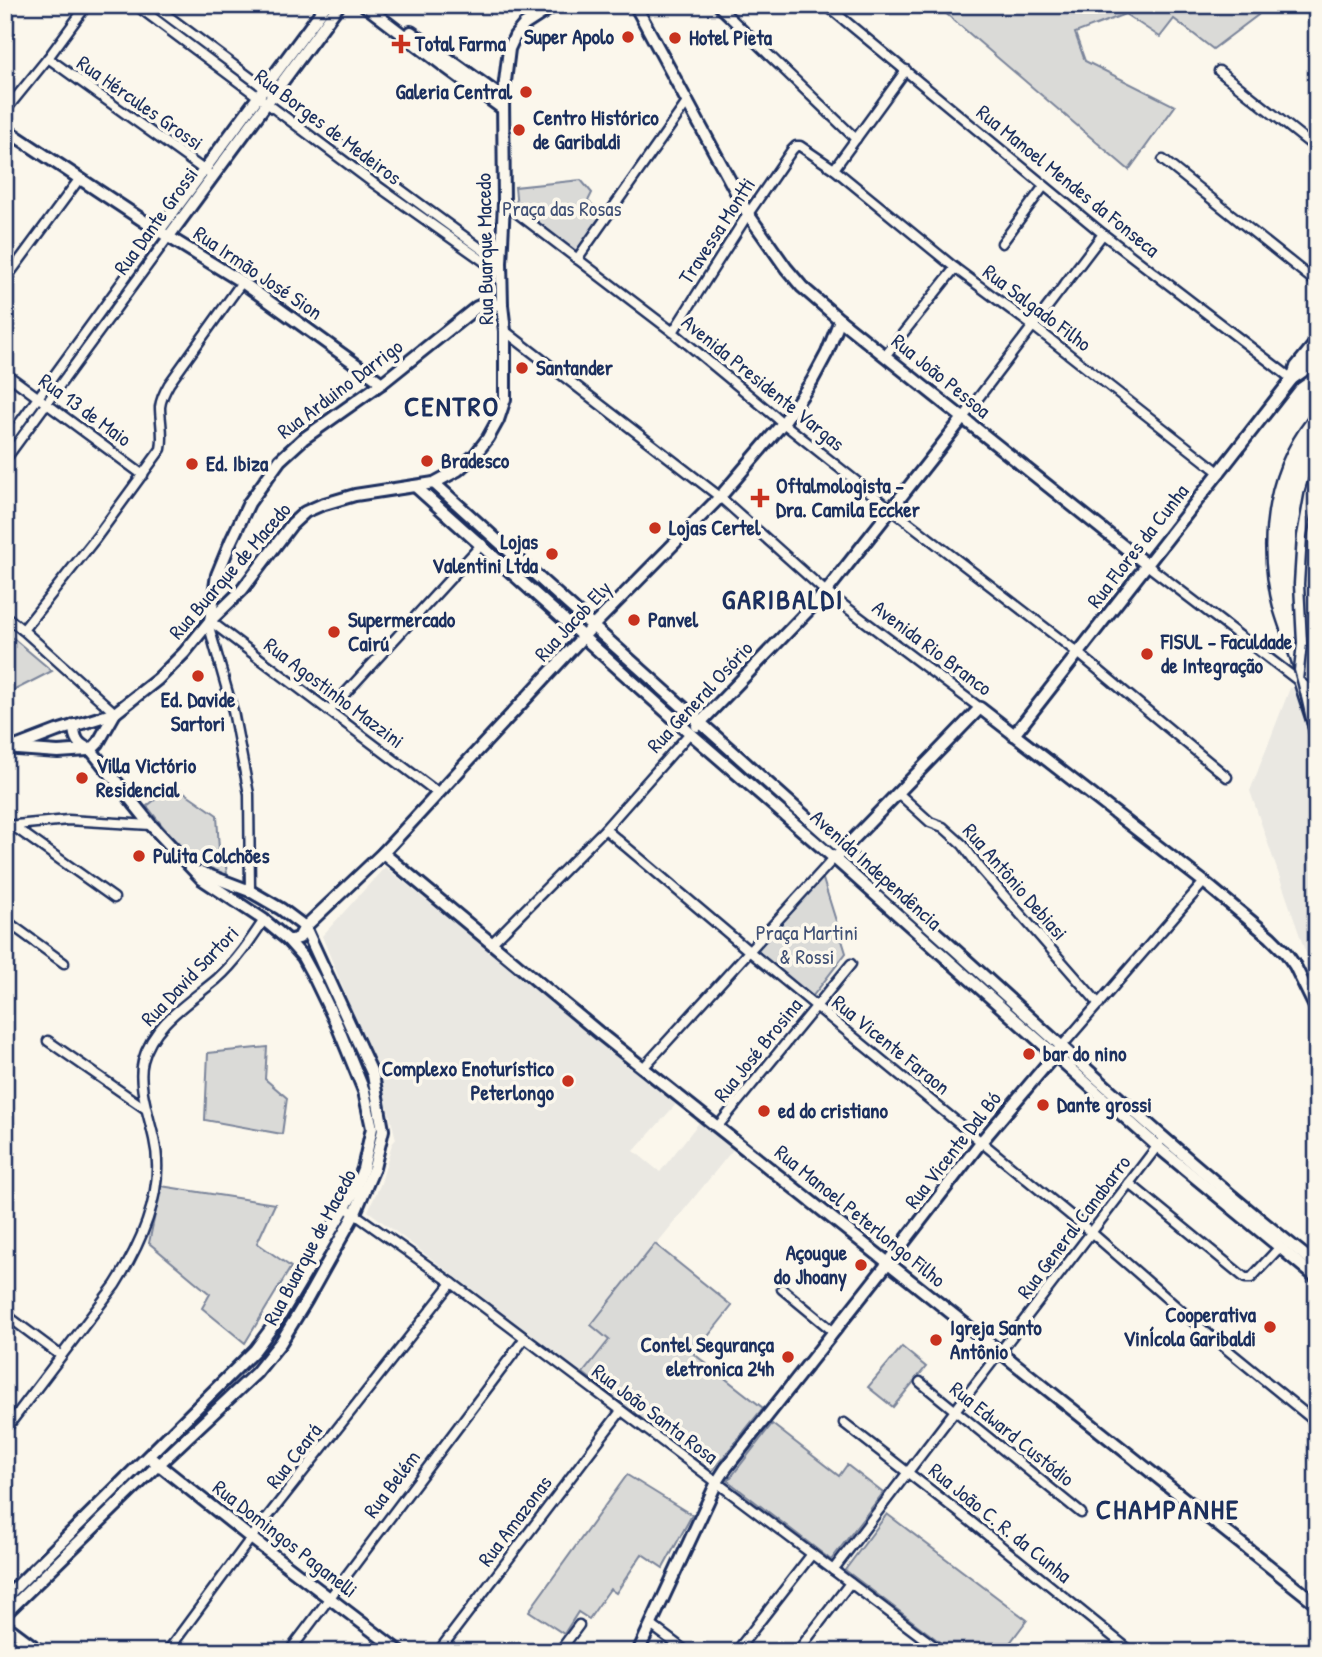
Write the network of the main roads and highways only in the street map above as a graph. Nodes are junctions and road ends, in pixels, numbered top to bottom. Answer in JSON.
{"nodes":[{"id":1,"x":326,"y":5,"type":"edge"},
{"id":2,"x":339,"y":5,"type":"edge"},
{"id":3,"x":364,"y":5,"type":"edge"},
{"id":4,"x":376,"y":5,"type":"edge"},
{"id":5,"x":555,"y":5,"type":"edge"},
{"id":6,"x":635,"y":5,"type":"edge"},
{"id":7,"x":416,"y":41,"type":"junction"},
{"id":8,"x":266,"y":95,"type":"junction"},
{"id":9,"x":503,"y":103,"type":"junction"},
{"id":10,"x":5,"y":129,"type":"edge"},
{"id":11,"x":164,"y":233,"type":"junction"},
{"id":12,"x":502,"y":305,"type":"junction"},
{"id":13,"x":840,"y":320,"type":"junction"},
{"id":14,"x":1317,"y":341,"type":"edge"},
{"id":15,"x":1317,"y":356,"type":"edge"},
{"id":16,"x":1299,"y":370,"type":"junction"},
{"id":17,"x":383,"y":383,"type":"junction"},
{"id":18,"x":963,"y":418,"type":"junction"},
{"id":19,"x":434,"y":483,"type":"junction"},
{"id":20,"x":415,"y":485,"type":"junction"},
{"id":21,"x":1147,"y":565,"type":"junction"},
{"id":22,"x":209,"y":622,"type":"junction"},
{"id":23,"x":592,"y":627,"type":"junction"},
{"id":24,"x":584,"y":636,"type":"junction"},
{"id":25,"x":115,"y":713,"type":"junction"},
{"id":26,"x":700,"y":722,"type":"junction"},
{"id":27,"x":79,"y":724,"type":"junction"},
{"id":28,"x":690,"y":733,"type":"junction"},
{"id":29,"x":1014,"y":735,"type":"junction"},
{"id":30,"x":9,"y":750,"type":"edge"},
{"id":31,"x":91,"y":750,"type":"junction"},
{"id":32,"x":383,"y":853,"type":"junction"},
{"id":33,"x":839,"y":854,"type":"junction"},
{"id":34,"x":193,"y":869,"type":"junction"},
{"id":35,"x":281,"y":909,"type":"junction"},
{"id":36,"x":264,"y":920,"type":"junction"},
{"id":37,"x":305,"y":927,"type":"junction"},
{"id":38,"x":288,"y":940,"type":"junction"},
{"id":39,"x":1317,"y":1011,"type":"edge"},
{"id":40,"x":1059,"y":1051,"type":"junction"},
{"id":41,"x":1160,"y":1142,"type":"junction"},
{"id":42,"x":350,"y":1210,"type":"junction"},
{"id":43,"x":888,"y":1263,"type":"junction"},
{"id":44,"x":1317,"y":1265,"type":"edge"},
{"id":45,"x":1317,"y":1278,"type":"edge"},
{"id":46,"x":148,"y":1455,"type":"junction"},
{"id":47,"x":158,"y":1465,"type":"junction"},
{"id":48,"x":5,"y":1598,"type":"edge"},
{"id":49,"x":1317,"y":1604,"type":"edge"},
{"id":50,"x":5,"y":1614,"type":"edge"},
{"id":51,"x":5,"y":1625,"type":"edge"},
{"id":52,"x":5,"y":1643,"type":"edge"},
{"id":53,"x":17,"y":1652,"type":"edge"},
{"id":54,"x":41,"y":1652,"type":"edge"},
{"id":55,"x":400,"y":1652,"type":"edge"},
{"id":56,"x":638,"y":1652,"type":"edge"}],
"edges":[{"from":1,"to":8,"type":"main road","name":"Rua Dante Grossi"},
{"from":2,"to":8,"type":"main road","name":"Rua Dante Grossi"},
{"from":3,"to":7,"type":"main road"},
{"from":4,"to":7,"type":"main road"},
{"from":5,"to":9,"type":"main road","name":"Rua Buarque Macedo"},
{"from":6,"to":13,"type":"main road","name":"Rua João Pessoa"},
{"from":7,"to":9,"type":"main road"},
{"from":8,"to":11,"type":"main road","name":"Rua Dante Grossi"},
{"from":9,"to":12,"type":"main road","name":"Rua Buarque Macedo"},
{"from":10,"to":11,"type":"main road","name":"Rua Irmão José Sion"},
{"from":11,"to":17,"type":"main road","name":"Rua Irmão José Sion"},
{"from":12,"to":17,"type":"main road","name":"Rua Arduino Darrigo"},
{"from":12,"to":19,"type":"main road","name":"Rua Buarque Macedo"},
{"from":13,"to":18,"type":"main road","name":"Rua João Pessoa"},
{"from":13,"to":23,"type":"main road","name":"Rua Jacob Ely"},
{"from":14,"to":16,"type":"main road"},
{"from":15,"to":16,"type":"main road"},
{"from":16,"to":21,"type":"main road","name":"Rua Flores da Cunha"},
{"from":17,"to":22,"type":"main road","name":"Rua Arduino Darrigo"},
{"from":18,"to":21,"type":"main road","name":"Rua João Pessoa"},
{"from":18,"to":26,"type":"main road","name":"Rua General Osório"},
{"from":19,"to":20,"type":"main road","name":"Rua Buarque de Macedo"},
{"from":19,"to":23,"type":"main road","name":"Avenida Independência"},
{"from":20,"to":22,"type":"main road","name":"Rua Buarque de Macedo"},
{"from":20,"to":24,"type":"main road","name":"Avenida Independência"},
{"from":21,"to":29,"type":"main road","name":"Rua Flores da Cunha"},
{"from":22,"to":25,"type":"main road","name":"Rua Buarque de Macedo"},
{"from":23,"to":24,"type":"main road","name":"Rua Jacob Ely"},
{"from":23,"to":26,"type":"main road","name":"Avenida Independência"},
{"from":24,"to":28,"type":"main road","name":"Avenida Independência"},
{"from":24,"to":32,"type":"main road","name":"Rua Jacob Ely"},
{"from":25,"to":27,"type":"main road","name":"Rua Buarque de Macedo"},
{"from":25,"to":31,"type":"main road","name":"Rua Buarque de Macedo"},
{"from":26,"to":28,"type":"main road","name":"Rua General Osório"},
{"from":26,"to":33,"type":"main road","name":"Avenida Independência"},
{"from":27,"to":30,"type":"main road"},
{"from":27,"to":31,"type":"main road","name":"Rua Buarque de Macedo"},
{"from":27,"to":31,"type":"main road","name":"Rua Buarque de Macedo"},
{"from":28,"to":33,"type":"main road","name":"Avenida Independência"},
{"from":29,"to":33,"type":"main road","name":"Avenida Rio Branco"},
{"from":29,"to":39,"type":"main road","name":"Avenida Rio Branco"},
{"from":30,"to":31,"type":"main road"},
{"from":31,"to":34,"type":"main road","name":"Rua Buarque de Macedo"},
{"from":32,"to":37,"type":"main road","name":"Rua Jacob Ely"},
{"from":32,"to":43,"type":"main road","name":"Rua Manoel Peterlongo Filho"},
{"from":33,"to":40,"type":"main road","name":"Avenida Independência"},
{"from":34,"to":35,"type":"main road","name":"Rua Buarque de Macedo"},
{"from":34,"to":36,"type":"main road","name":"Rua Buarque de Macedo"},
{"from":35,"to":36,"type":"main road"},
{"from":35,"to":37,"type":"main road","name":"Rua Buarque de Macedo"},
{"from":36,"to":38,"type":"main road","name":"Rua Buarque de Macedo"},
{"from":37,"to":38,"type":"main road","name":"Rua Jacob Ely"},
{"from":37,"to":42,"type":"main road","name":"Rua Buarque de Macedo"},
{"from":38,"to":42,"type":"main road","name":"Rua Buarque de Macedo"},
{"from":40,"to":41,"type":"main road","name":"Avenida Independência"},
{"from":40,"to":43,"type":"main road","name":"Rua Vicente Dal Bó"},
{"from":41,"to":44,"type":"main road","name":"Avenida Independência"},
{"from":41,"to":45,"type":"main road","name":"Avenida Independência"},
{"from":42,"to":46,"type":"main road","name":"Rua Buarque de Macedo"},
{"from":42,"to":47,"type":"main road","name":"Rua Buarque de Macedo"},
{"from":43,"to":49,"type":"main road","name":"Rua Manoel Peterlongo Filho"},
{"from":43,"to":56,"type":"main road","name":"Rua Vicente Dal Bó"},
{"from":46,"to":47,"type":"main road","name":"Rua Domingos Paganelli"},
{"from":46,"to":48,"type":"main road","name":"Rua Buarque de Macedo"},
{"from":47,"to":50,"type":"main road","name":"Rua Buarque de Macedo"},
{"from":47,"to":55,"type":"main road","name":"Rua Domingos Paganelli"},
{"from":51,"to":54,"type":"main road"},
{"from":52,"to":53,"type":"main road"}]}
